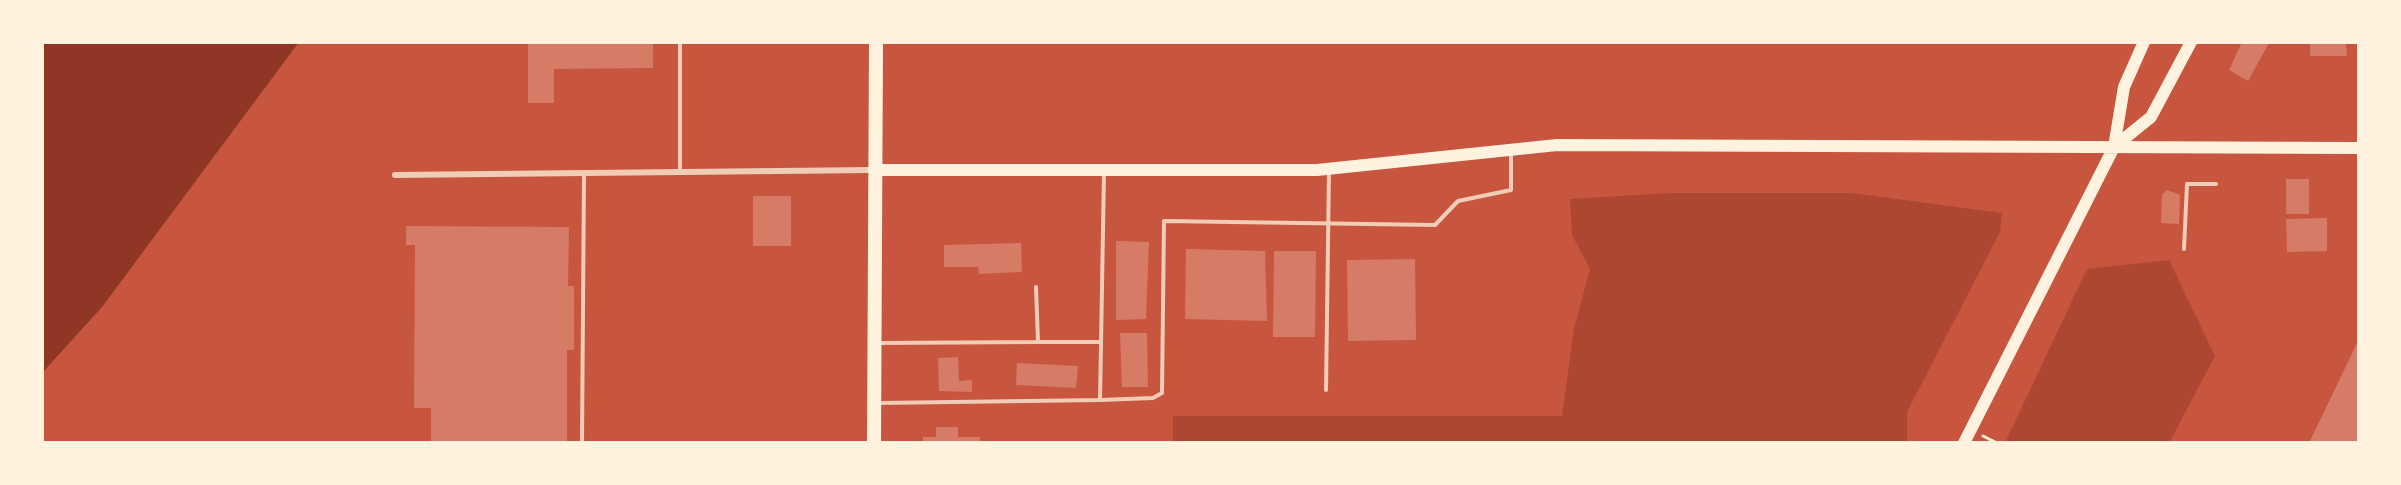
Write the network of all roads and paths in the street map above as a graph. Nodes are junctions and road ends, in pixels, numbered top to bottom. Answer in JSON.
{"nodes":[{"id":1,"x":680,"y":42,"type":"edge"},
{"id":2,"x":876,"y":42,"type":"edge"},
{"id":3,"x":2144,"y":42,"type":"edge"},
{"id":4,"x":2191,"y":42,"type":"edge"},
{"id":5,"x":2114,"y":147,"type":"junction"},
{"id":6,"x":2359,"y":148,"type":"edge"},
{"id":7,"x":1511,"y":150,"type":"junction"},
{"id":8,"x":1104,"y":169,"type":"junction"},
{"id":9,"x":1329,"y":169,"type":"junction"},
{"id":10,"x":874,"y":170,"type":"junction"},
{"id":11,"x":680,"y":172,"type":"junction"},
{"id":12,"x":584,"y":173,"type":"junction"},
{"id":13,"x":395,"y":175,"type":"dead end"},
{"id":14,"x":2216,"y":184,"type":"dead end"},
{"id":15,"x":1328,"y":225,"type":"junction"},
{"id":16,"x":2184,"y":249,"type":"dead end"},
{"id":17,"x":1036,"y":287,"type":"dead end"},
{"id":18,"x":1038,"y":342,"type":"junction"},
{"id":19,"x":1100,"y":342,"type":"junction"},
{"id":20,"x":874,"y":343,"type":"junction"},
{"id":21,"x":1326,"y":390,"type":"dead end"},
{"id":22,"x":1100,"y":400,"type":"junction"},
{"id":23,"x":874,"y":403,"type":"junction"},
{"id":24,"x":582,"y":443,"type":"edge"},
{"id":25,"x":874,"y":443,"type":"edge"},
{"id":26,"x":1964,"y":443,"type":"edge"}],
"edges":[{"from":1,"to":11,"type":"lane"},
{"from":2,"to":10,"type":"main road"},
{"from":3,"to":5,"type":"main road"},
{"from":4,"to":5,"type":"main road"},
{"from":5,"to":6,"type":"main road"},
{"from":5,"to":7,"type":"main road"},
{"from":5,"to":26,"type":"main road"},
{"from":7,"to":9,"type":"main road"},
{"from":7,"to":15,"type":"lane"},
{"from":8,"to":9,"type":"main road"},
{"from":8,"to":10,"type":"main road"},
{"from":8,"to":19,"type":"lane"},
{"from":9,"to":15,"type":"lane"},
{"from":10,"to":11,"type":"street"},
{"from":10,"to":20,"type":"main road"},
{"from":11,"to":12,"type":"street"},
{"from":12,"to":13,"type":"street"},
{"from":12,"to":24,"type":"lane"},
{"from":14,"to":16,"type":"lane"},
{"from":15,"to":21,"type":"lane"},
{"from":15,"to":22,"type":"lane"},
{"from":17,"to":18,"type":"lane"},
{"from":18,"to":19,"type":"lane"},
{"from":18,"to":20,"type":"lane"},
{"from":19,"to":22,"type":"lane"},
{"from":20,"to":23,"type":"main road"},
{"from":22,"to":23,"type":"lane"},
{"from":23,"to":25,"type":"main road"}]}
